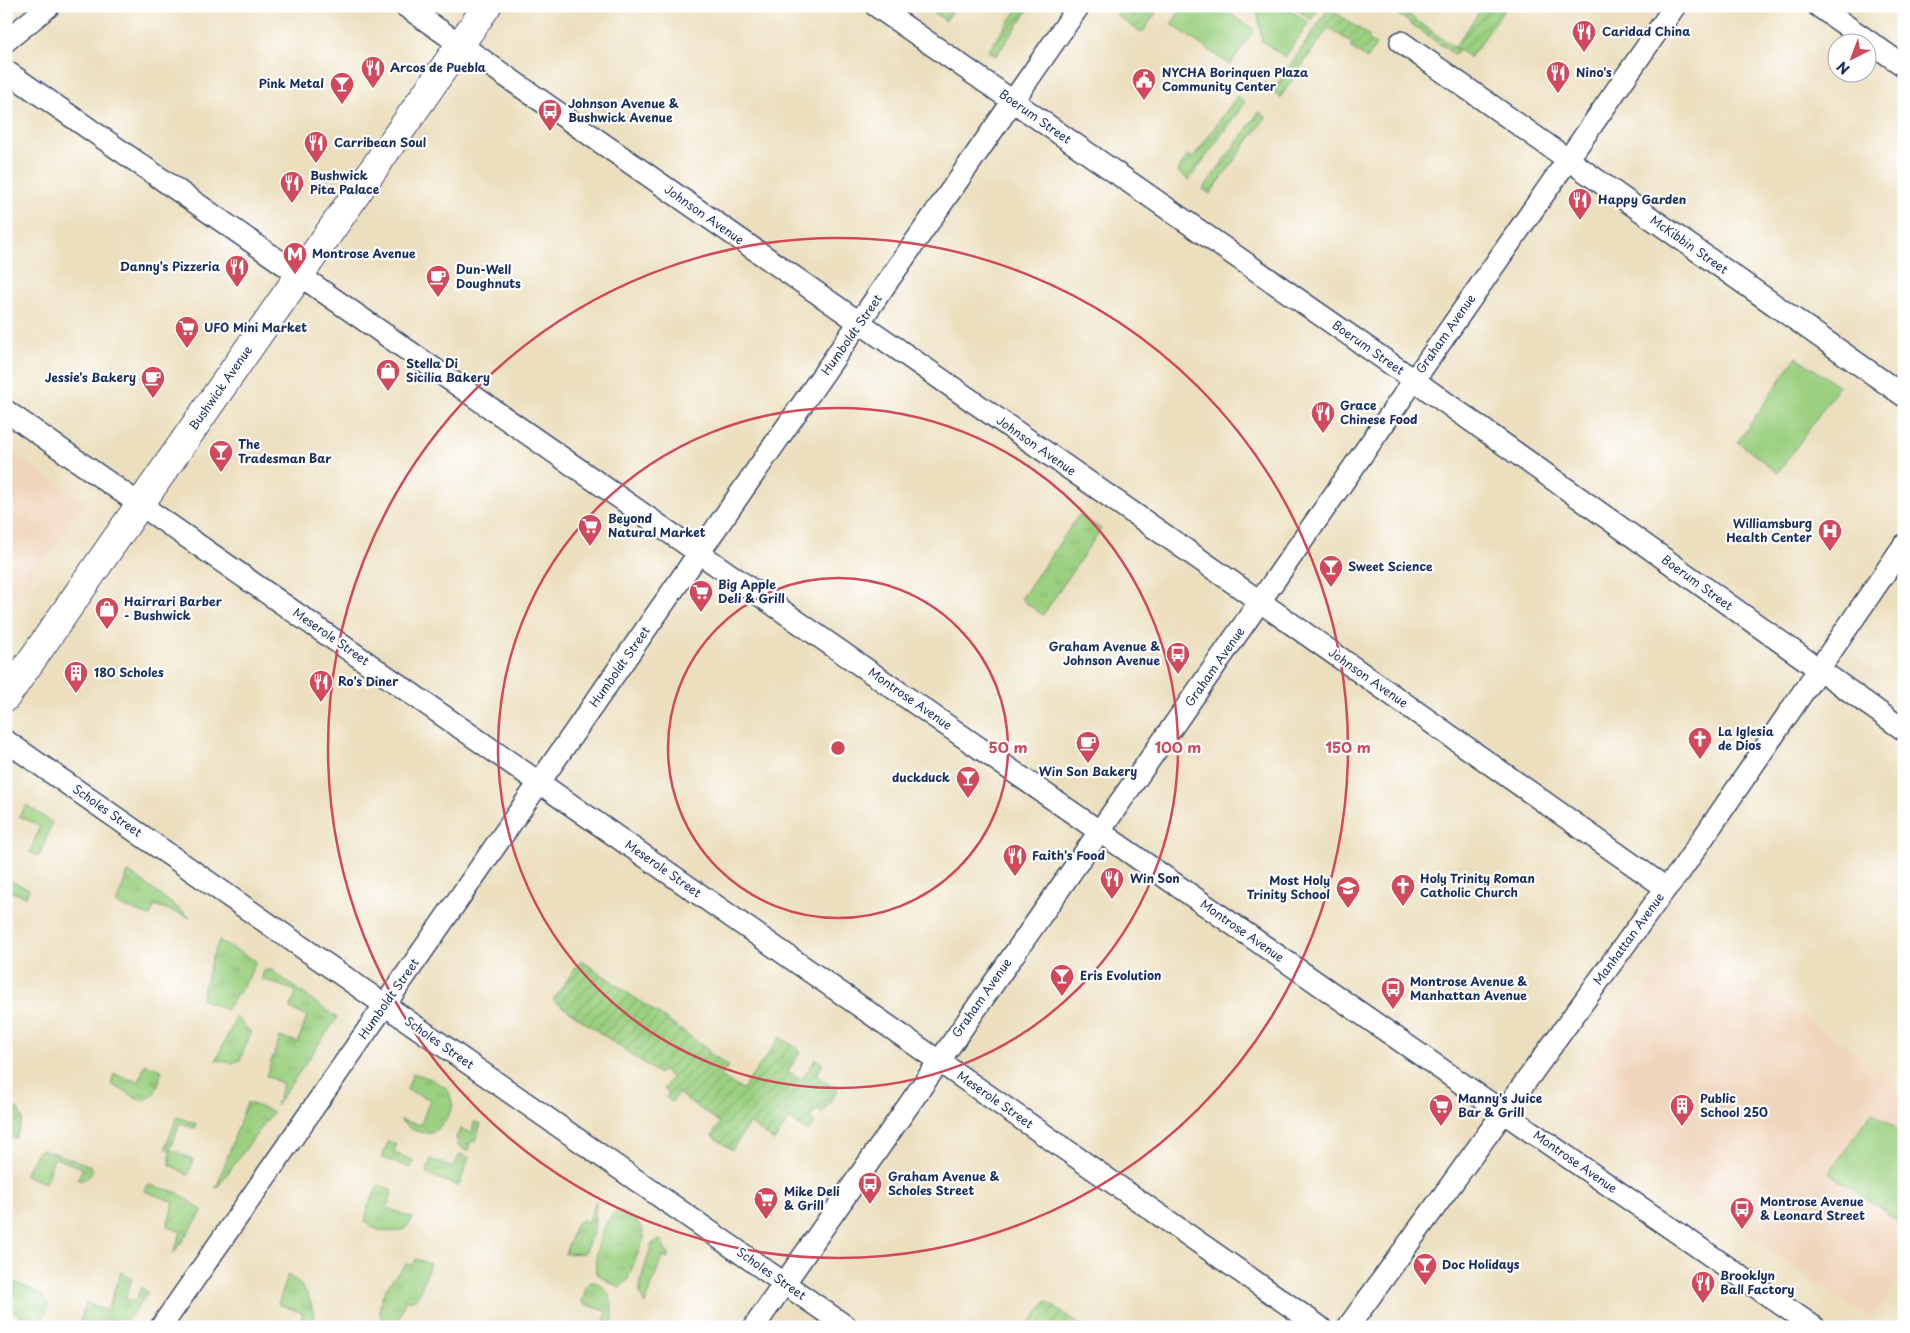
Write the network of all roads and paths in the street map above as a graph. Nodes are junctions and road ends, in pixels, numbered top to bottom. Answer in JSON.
{"nodes":[{"id":1,"x":49,"y":6,"type":"edge"},
{"id":2,"x":405,"y":6,"type":"edge"},
{"id":3,"x":487,"y":6,"type":"edge"},
{"id":4,"x":876,"y":6,"type":"edge"},
{"id":5,"x":1079,"y":6,"type":"edge"},
{"id":6,"x":1675,"y":6,"type":"edge"},
{"id":7,"x":1818,"y":6,"type":"edge"},
{"id":8,"x":6,"y":41,"type":"edge"},
{"id":9,"x":1401,"y":42,"type":"dead end"},
{"id":10,"x":460,"y":45,"type":"junction"},
{"id":11,"x":1904,"y":66,"type":"edge"},
{"id":12,"x":6,"y":71,"type":"edge"},
{"id":13,"x":1014,"y":102,"type":"junction"},
{"id":14,"x":1567,"y":160,"type":"junction"},
{"id":15,"x":300,"y":274,"type":"junction"},
{"id":16,"x":860,"y":323,"type":"junction"},
{"id":17,"x":1414,"y":380,"type":"junction"},
{"id":18,"x":1904,"y":396,"type":"edge"},
{"id":19,"x":6,"y":411,"type":"edge"},
{"id":20,"x":140,"y":504,"type":"junction"},
{"id":21,"x":1904,"y":545,"type":"edge"},
{"id":22,"x":700,"y":552,"type":"junction"},
{"id":23,"x":1260,"y":602,"type":"junction"},
{"id":24,"x":1818,"y":669,"type":"junction"},
{"id":25,"x":6,"y":697,"type":"edge"},
{"id":26,"x":1904,"y":730,"type":"edge"},
{"id":27,"x":6,"y":740,"type":"edge"},
{"id":28,"x":540,"y":782,"type":"junction"},
{"id":29,"x":1099,"y":831,"type":"junction"},
{"id":30,"x":1666,"y":888,"type":"junction"},
{"id":31,"x":385,"y":1005,"type":"junction"},
{"id":32,"x":939,"y":1060,"type":"junction"},
{"id":33,"x":1504,"y":1112,"type":"junction"},
{"id":34,"x":785,"y":1282,"type":"junction"},
{"id":35,"x":161,"y":1327,"type":"edge"},
{"id":36,"x":754,"y":1327,"type":"edge"},
{"id":37,"x":847,"y":1327,"type":"edge"},
{"id":38,"x":1320,"y":1327,"type":"edge"},
{"id":39,"x":1348,"y":1327,"type":"edge"},
{"id":40,"x":1814,"y":1327,"type":"edge"}],
"edges":[{"from":1,"to":8,"type":"street"},
{"from":2,"to":10,"type":"street","name":"Johnson Avenue"},
{"from":3,"to":10,"type":"main road","name":"Bushwick Avenue"},
{"from":4,"to":13,"type":"street","name":"Boerum Street"},
{"from":5,"to":13,"type":"street","name":"Humboldt Street"},
{"from":6,"to":14,"type":"street","name":"Graham Avenue"},
{"from":7,"to":11,"type":"street"},
{"from":9,"to":14,"type":"street","name":"McKibbin Street"},
{"from":10,"to":15,"type":"main road","name":"Bushwick Avenue"},
{"from":10,"to":16,"type":"street","name":"Johnson Avenue"},
{"from":12,"to":15,"type":"street","name":"Montrose Avenue"},
{"from":13,"to":16,"type":"street","name":"Humboldt Street"},
{"from":13,"to":17,"type":"street","name":"Boerum Street"},
{"from":14,"to":17,"type":"street","name":"Graham Avenue"},
{"from":14,"to":18,"type":"street","name":"McKibbin Street"},
{"from":15,"to":20,"type":"main road","name":"Bushwick Avenue"},
{"from":15,"to":22,"type":"street","name":"Montrose Avenue"},
{"from":16,"to":22,"type":"street","name":"Humboldt Street"},
{"from":16,"to":23,"type":"street","name":"Johnson Avenue"},
{"from":17,"to":23,"type":"street","name":"Graham Avenue"},
{"from":17,"to":24,"type":"street","name":"Boerum Street"},
{"from":19,"to":20,"type":"street","name":"Meserole Street"},
{"from":20,"to":25,"type":"main road","name":"Bushwick Avenue"},
{"from":20,"to":28,"type":"street","name":"Meserole Street"},
{"from":21,"to":24,"type":"street","name":"Manhattan Avenue"},
{"from":22,"to":28,"type":"street","name":"Humboldt Street"},
{"from":22,"to":29,"type":"street","name":"Montrose Avenue"},
{"from":23,"to":29,"type":"street","name":"Graham Avenue"},
{"from":23,"to":30,"type":"street","name":"Johnson Avenue"},
{"from":24,"to":26,"type":"street","name":"Boerum Street"},
{"from":24,"to":30,"type":"street","name":"Manhattan Avenue"},
{"from":27,"to":31,"type":"street","name":"Scholes Street"},
{"from":28,"to":31,"type":"street","name":"Humboldt Street"},
{"from":28,"to":32,"type":"street","name":"Meserole Street"},
{"from":29,"to":32,"type":"street","name":"Graham Avenue"},
{"from":29,"to":33,"type":"street","name":"Montrose Avenue"},
{"from":30,"to":33,"type":"street","name":"Manhattan Avenue"},
{"from":31,"to":34,"type":"street","name":"Scholes Street"},
{"from":31,"to":35,"type":"street","name":"Humboldt Street"},
{"from":32,"to":34,"type":"street","name":"Graham Avenue"},
{"from":32,"to":38,"type":"street","name":"Meserole Street"},
{"from":33,"to":39,"type":"street","name":"Manhattan Avenue"},
{"from":33,"to":40,"type":"street","name":"Montrose Avenue"},
{"from":34,"to":36,"type":"street","name":"Graham Avenue"},
{"from":34,"to":37,"type":"street","name":"Scholes Street"}]}
